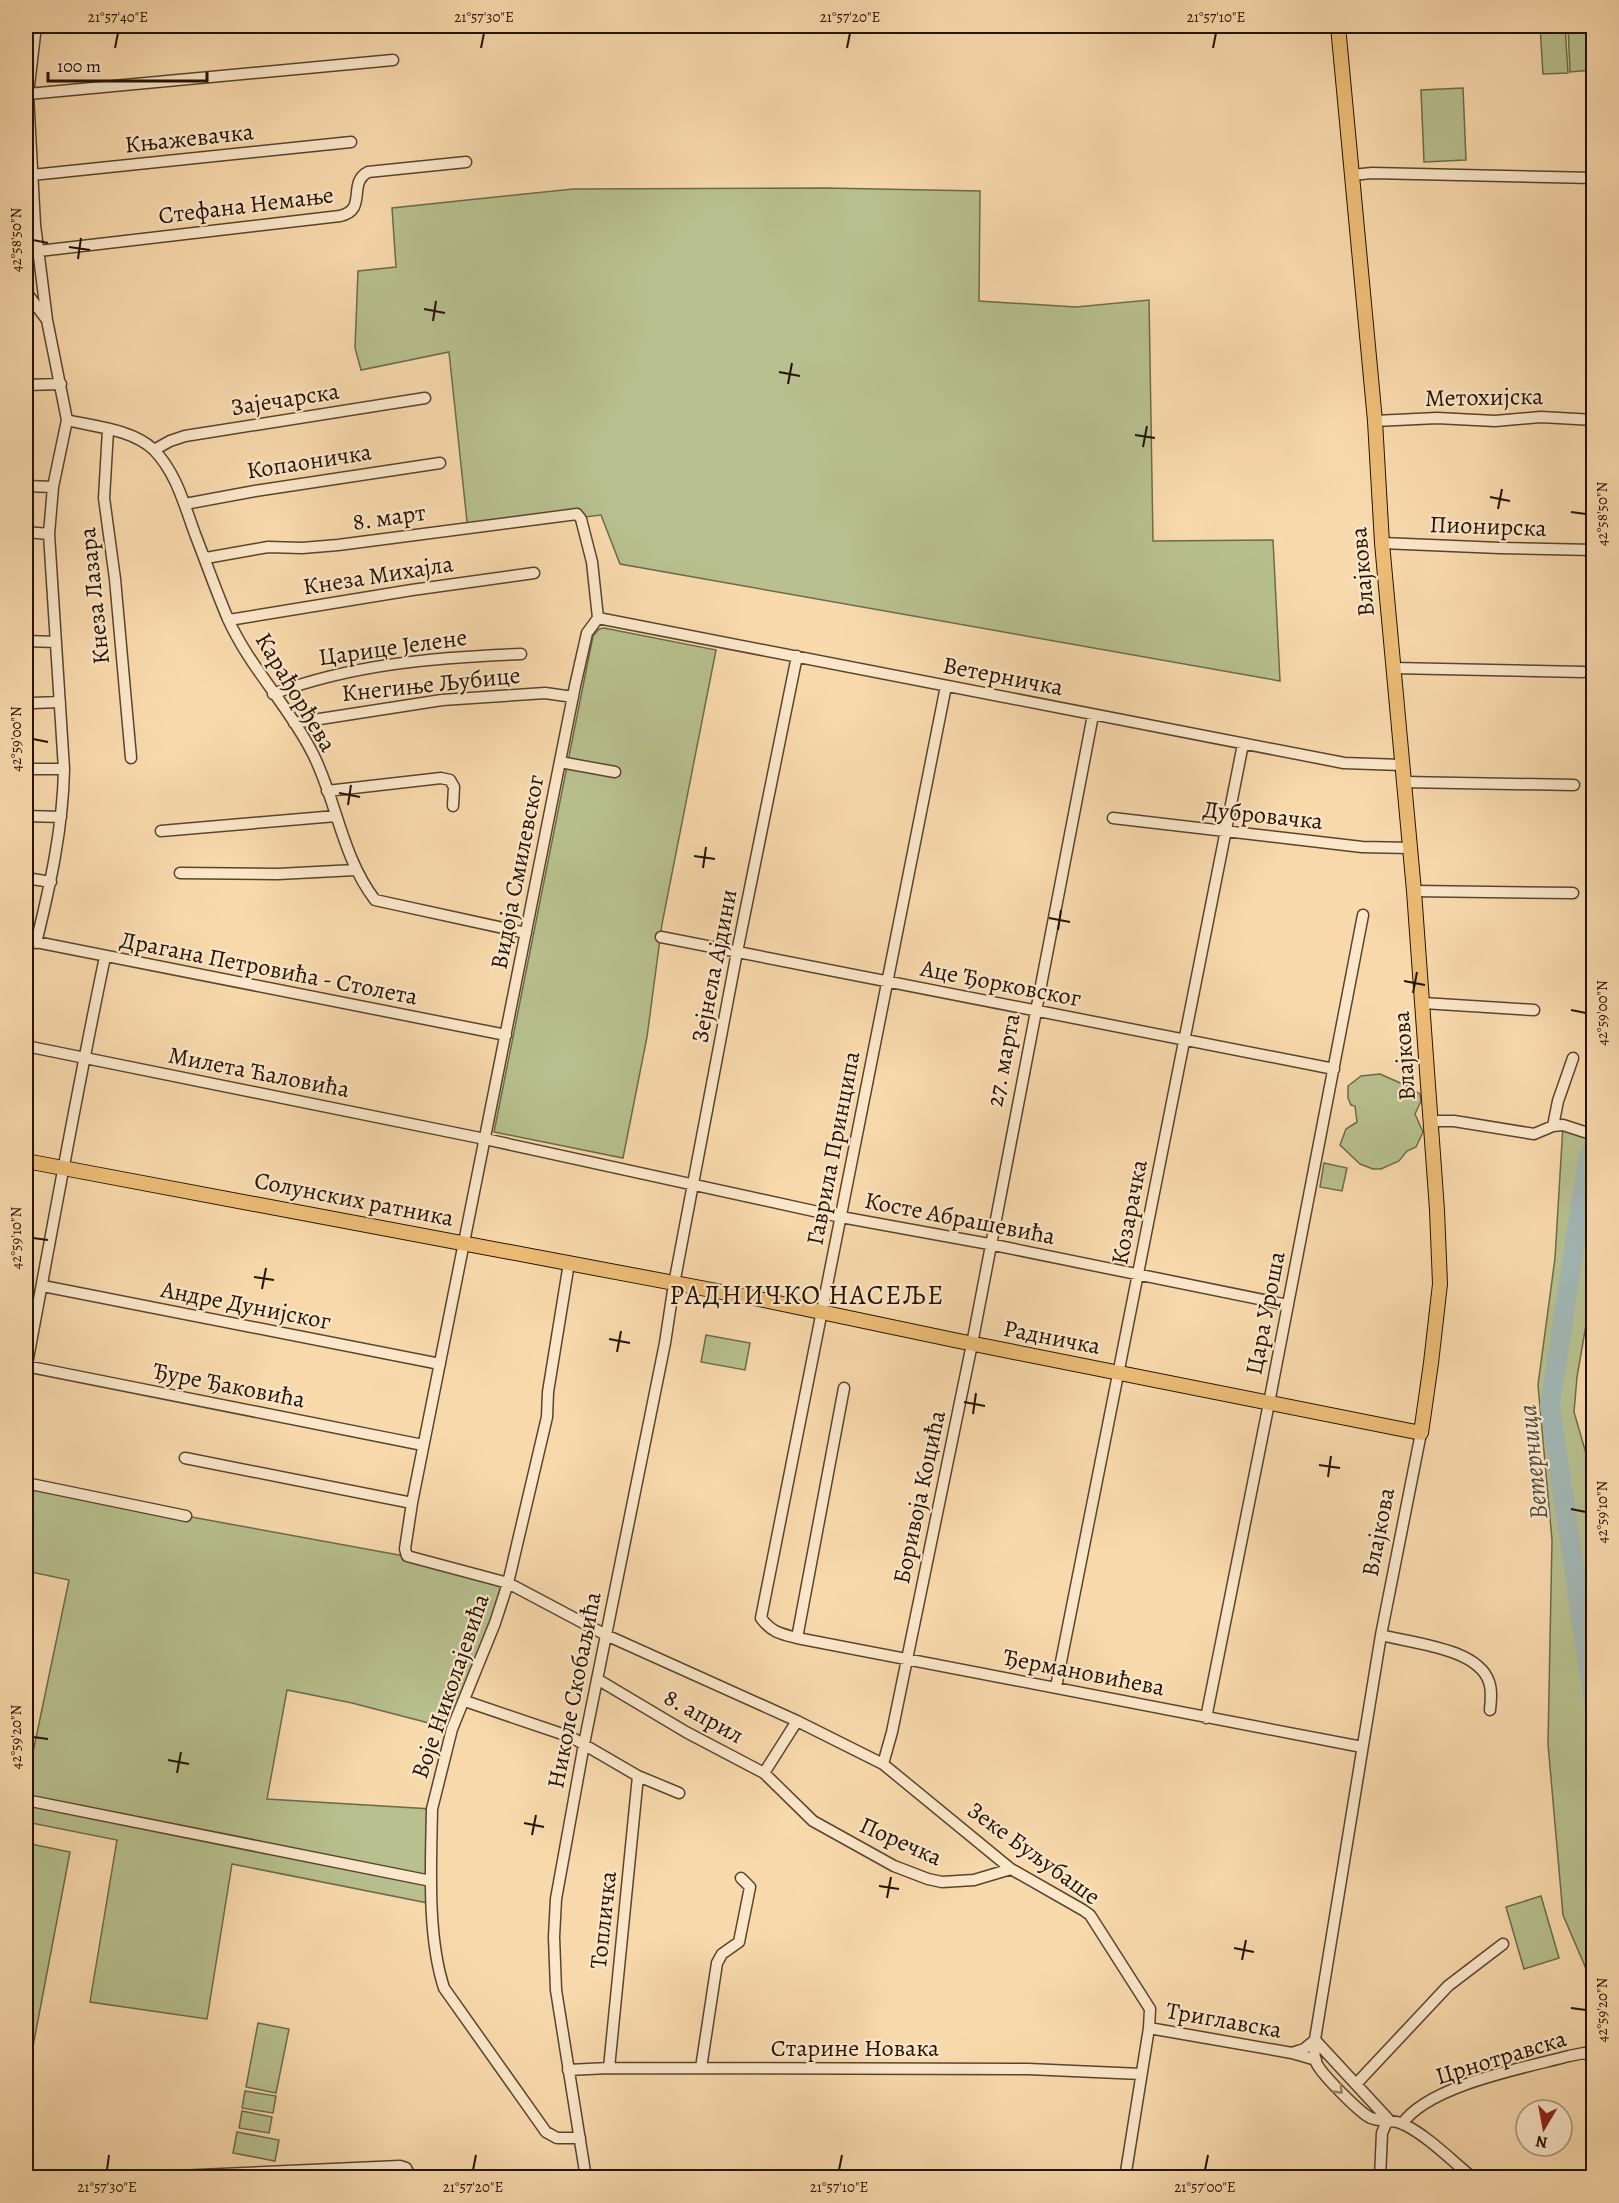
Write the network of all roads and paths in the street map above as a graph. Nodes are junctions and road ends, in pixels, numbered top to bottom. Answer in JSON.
{"nodes":[{"id":1,"x":36,"y":26,"type":"edge"},
{"id":2,"x":1338,"y":26,"type":"edge"},
{"id":3,"x":393,"y":60,"type":"dead end"},
{"id":4,"x":28,"y":94,"type":"junction"},
{"id":5,"x":351,"y":142,"type":"dead end"},
{"id":6,"x":466,"y":162,"type":"dead end"},
{"id":7,"x":32,"y":175,"type":"junction"},
{"id":8,"x":1352,"y":175,"type":"junction"},
{"id":9,"x":1593,"y":178,"type":"edge"},
{"id":10,"x":39,"y":251,"type":"junction"},
{"id":11,"x":26,"y":292,"type":"edge"},
{"id":12,"x":47,"y":320,"type":"junction"},
{"id":13,"x":61,"y":384,"type":"junction"},
{"id":14,"x":26,"y":385,"type":"edge"},
{"id":15,"x":425,"y":398,"type":"dead end"},
{"id":16,"x":67,"y":420,"type":"junction"},
{"id":17,"x":1593,"y":420,"type":"edge"},
{"id":18,"x":1375,"y":421,"type":"junction"},
{"id":19,"x":108,"y":429,"type":"junction"},
{"id":20,"x":154,"y":450,"type":"junction"},
{"id":21,"x":440,"y":463,"type":"dead end"},
{"id":22,"x":26,"y":486,"type":"edge"},
{"id":23,"x":53,"y":487,"type":"junction"},
{"id":24,"x":185,"y":504,"type":"junction"},
{"id":25,"x":26,"y":532,"type":"edge"},
{"id":26,"x":49,"y":534,"type":"junction"},
{"id":27,"x":1382,"y":543,"type":"junction"},
{"id":28,"x":1593,"y":550,"type":"edge"},
{"id":29,"x":206,"y":558,"type":"junction"},
{"id":30,"x":534,"y":573,"type":"dead end"},
{"id":31,"x":598,"y":618,"type":"junction"},
{"id":32,"x":229,"y":620,"type":"junction"},
{"id":33,"x":26,"y":641,"type":"edge"},
{"id":34,"x":56,"y":642,"type":"junction"},
{"id":35,"x":521,"y":654,"type":"dead end"},
{"id":36,"x":797,"y":656,"type":"junction"},
{"id":37,"x":1393,"y":668,"type":"junction"},
{"id":38,"x":1583,"y":672,"type":"dead end"},
{"id":39,"x":946,"y":686,"type":"junction"},
{"id":40,"x":273,"y":694,"type":"junction"},
{"id":41,"x":573,"y":697,"type":"junction"},
{"id":42,"x":60,"y":702,"type":"junction"},
{"id":43,"x":26,"y":706,"type":"edge"},
{"id":44,"x":1093,"y":715,"type":"junction"},
{"id":45,"x":294,"y":723,"type":"junction"},
{"id":46,"x":1243,"y":744,"type":"junction"},
{"id":47,"x":131,"y":758,"type":"dead end"},
{"id":48,"x":560,"y":762,"type":"junction"},
{"id":49,"x":1401,"y":765,"type":"junction"},
{"id":50,"x":26,"y":769,"type":"edge"},
{"id":51,"x":64,"y":770,"type":"junction"},
{"id":52,"x":615,"y":772,"type":"dead end"},
{"id":53,"x":1403,"y":782,"type":"junction"},
{"id":54,"x":1574,"y":785,"type":"dead end"},
{"id":55,"x":327,"y":791,"type":"junction"},
{"id":56,"x":453,"y":806,"type":"dead end"},
{"id":57,"x":26,"y":816,"type":"edge"},
{"id":58,"x":336,"y":816,"type":"junction"},
{"id":59,"x":61,"y":817,"type":"junction"},
{"id":60,"x":1113,"y":818,"type":"dead end"},
{"id":61,"x":161,"y":831,"type":"dead end"},
{"id":62,"x":1226,"y":831,"type":"junction"},
{"id":63,"x":1410,"y":848,"type":"junction"},
{"id":64,"x":355,"y":870,"type":"junction"},
{"id":65,"x":180,"y":873,"type":"dead end"},
{"id":66,"x":26,"y":878,"type":"edge"},
{"id":67,"x":51,"y":882,"type":"junction"},
{"id":68,"x":1414,"y":891,"type":"junction"},
{"id":69,"x":1573,"y":893,"type":"dead end"},
{"id":70,"x":1363,"y":915,"type":"dead end"},
{"id":71,"x":526,"y":933,"type":"junction"},
{"id":72,"x":661,"y":937,"type":"dead end"},
{"id":73,"x":31,"y":941,"type":"edge"},
{"id":74,"x":737,"y":952,"type":"junction"},
{"id":75,"x":105,"y":957,"type":"junction"},
{"id":76,"x":887,"y":982,"type":"junction"},
{"id":77,"x":1423,"y":1003,"type":"junction"},
{"id":78,"x":1534,"y":1010,"type":"dead end"},
{"id":79,"x":1034,"y":1011,"type":"junction"},
{"id":80,"x":506,"y":1035,"type":"junction"},
{"id":81,"x":1184,"y":1040,"type":"junction"},
{"id":82,"x":26,"y":1046,"type":"edge"},
{"id":83,"x":1573,"y":1058,"type":"dead end"},
{"id":84,"x":84,"y":1059,"type":"junction"},
{"id":85,"x":1334,"y":1069,"type":"junction"},
{"id":86,"x":1431,"y":1122,"type":"junction"},
{"id":87,"x":1558,"y":1125,"type":"junction"},
{"id":88,"x":1593,"y":1135,"type":"edge"},
{"id":89,"x":485,"y":1139,"type":"junction"},
{"id":90,"x":26,"y":1161,"type":"edge"},
{"id":91,"x":64,"y":1167,"type":"junction"},
{"id":92,"x":693,"y":1184,"type":"junction"},
{"id":93,"x":841,"y":1216,"type":"junction"},
{"id":94,"x":465,"y":1243,"type":"junction"},
{"id":95,"x":989,"y":1244,"type":"junction"},
{"id":96,"x":569,"y":1263,"type":"junction"},
{"id":97,"x":1138,"y":1275,"type":"junction"},
{"id":98,"x":674,"y":1284,"type":"junction"},
{"id":99,"x":43,"y":1286,"type":"junction"},
{"id":100,"x":1288,"y":1305,"type":"junction"},
{"id":101,"x":821,"y":1313,"type":"junction"},
{"id":102,"x":972,"y":1344,"type":"junction"},
{"id":103,"x":441,"y":1364,"type":"junction"},
{"id":104,"x":26,"y":1368,"type":"edge"},
{"id":105,"x":1118,"y":1374,"type":"junction"},
{"id":106,"x":844,"y":1388,"type":"dead end"},
{"id":107,"x":1269,"y":1403,"type":"junction"},
{"id":108,"x":1421,"y":1433,"type":"junction"},
{"id":109,"x":423,"y":1445,"type":"junction"},
{"id":110,"x":185,"y":1458,"type":"dead end"},
{"id":111,"x":26,"y":1483,"type":"edge"},
{"id":112,"x":412,"y":1503,"type":"junction"},
{"id":113,"x":186,"y":1516,"type":"dead end"},
{"id":114,"x":508,"y":1583,"type":"junction"},
{"id":115,"x":761,"y":1618,"type":"joint"},
{"id":116,"x":606,"y":1635,"type":"junction"},
{"id":117,"x":1381,"y":1635,"type":"junction"},
{"id":118,"x":797,"y":1638,"type":"junction"},
{"id":119,"x":907,"y":1659,"type":"junction"},
{"id":120,"x":597,"y":1678,"type":"junction"},
{"id":121,"x":1056,"y":1688,"type":"junction"},
{"id":122,"x":465,"y":1701,"type":"junction"},
{"id":123,"x":1490,"y":1710,"type":"dead end"},
{"id":124,"x":1206,"y":1718,"type":"junction"},
{"id":125,"x":796,"y":1721,"type":"junction"},
{"id":126,"x":584,"y":1744,"type":"junction"},
{"id":127,"x":1362,"y":1747,"type":"junction"},
{"id":128,"x":883,"y":1764,"type":"junction"},
{"id":129,"x":764,"y":1773,"type":"junction"},
{"id":130,"x":638,"y":1776,"type":"junction"},
{"id":131,"x":679,"y":1793,"type":"dead end"},
{"id":132,"x":787,"y":1796,"type":"joint"},
{"id":133,"x":26,"y":1800,"type":"edge"},
{"id":134,"x":1011,"y":1869,"type":"junction"},
{"id":135,"x":741,"y":1878,"type":"dead end"},
{"id":136,"x":431,"y":1881,"type":"junction"},
{"id":137,"x":1503,"y":1944,"type":"dead end"},
{"id":138,"x":1149,"y":2028,"type":"junction"},
{"id":139,"x":1316,"y":2040,"type":"junction"},
{"id":140,"x":1292,"y":2054,"type":"junction"},
{"id":141,"x":1589,"y":2055,"type":"edge"},
{"id":142,"x":1316,"y":2060,"type":"junction"},
{"id":143,"x":609,"y":2068,"type":"junction"},
{"id":144,"x":701,"y":2068,"type":"junction"},
{"id":145,"x":568,"y":2070,"type":"junction"},
{"id":146,"x":1141,"y":2074,"type":"junction"},
{"id":147,"x":1357,"y":2084,"type":"junction"},
{"id":148,"x":1388,"y":2119,"type":"junction"},
{"id":149,"x":1402,"y":2124,"type":"junction"},
{"id":150,"x":580,"y":2138,"type":"junction"},
{"id":151,"x":298,"y":2174,"type":"edge"},
{"id":152,"x":132,"y":2178,"type":"edge"},
{"id":153,"x":411,"y":2178,"type":"edge"},
{"id":154,"x":586,"y":2178,"type":"edge"},
{"id":155,"x":1125,"y":2178,"type":"edge"},
{"id":156,"x":1380,"y":2178,"type":"edge"},
{"id":157,"x":1473,"y":2178,"type":"edge"}],
"edges":[{"from":1,"to":4,"type":"street"},
{"from":2,"to":8,"type":"main road","name":"Влајкова"},
{"from":3,"to":4,"type":"street"},
{"from":4,"to":7,"type":"street"},
{"from":5,"to":7,"type":"street","name":"Књажевачка"},
{"from":6,"to":10,"type":"street","name":"Стефана Немање"},
{"from":7,"to":10,"type":"street"},
{"from":8,"to":9,"type":"street"},
{"from":8,"to":18,"type":"main road","name":"Влајкова"},
{"from":10,"to":12,"type":"street"},
{"from":11,"to":12,"type":"street"},
{"from":12,"to":13,"type":"street"},
{"from":13,"to":14,"type":"street"},
{"from":13,"to":16,"type":"street"},
{"from":15,"to":20,"type":"street","name":"Зајечарска"},
{"from":16,"to":19,"type":"street","name":"Карађорђева"},
{"from":16,"to":23,"type":"street"},
{"from":17,"to":18,"type":"street","name":"Метохијска"},
{"from":18,"to":27,"type":"main road","name":"Влајкова"},
{"from":19,"to":20,"type":"street","name":"Карађорђева"},
{"from":19,"to":47,"type":"street","name":"Кнеза Лазара"},
{"from":20,"to":24,"type":"street","name":"Карађорђева"},
{"from":21,"to":24,"type":"street","name":"Копаоничка"},
{"from":22,"to":23,"type":"street"},
{"from":23,"to":26,"type":"street"},
{"from":24,"to":29,"type":"street","name":"Карађорђева"},
{"from":25,"to":26,"type":"street"},
{"from":26,"to":34,"type":"street"},
{"from":27,"to":28,"type":"street","name":"Пионирска"},
{"from":27,"to":37,"type":"main road","name":"Влајкова"},
{"from":29,"to":31,"type":"street","name":"8. март"},
{"from":29,"to":32,"type":"street","name":"Карађорђева"},
{"from":30,"to":32,"type":"street","name":"Кнеза Михајла"},
{"from":31,"to":36,"type":"street","name":"Ветерничка"},
{"from":31,"to":41,"type":"street","name":"Видоја Смилевског"},
{"from":32,"to":40,"type":"street","name":"Карађорђева"},
{"from":33,"to":34,"type":"street"},
{"from":34,"to":42,"type":"street"},
{"from":35,"to":40,"type":"street","name":"Царице Јелене"},
{"from":36,"to":39,"type":"street","name":"Ветерничка"},
{"from":36,"to":74,"type":"street","name":"Зејнела Ајдини"},
{"from":37,"to":38,"type":"street"},
{"from":37,"to":49,"type":"main road","name":"Влајкова"},
{"from":39,"to":44,"type":"street","name":"Ветерничка"},
{"from":39,"to":76,"type":"street","name":"Гаврила Принципа"},
{"from":40,"to":45,"type":"street","name":"Карађорђева"},
{"from":41,"to":45,"type":"street","name":"Кнегиње Љубице"},
{"from":41,"to":48,"type":"street","name":"Видоја Смилевског"},
{"from":42,"to":43,"type":"street"},
{"from":42,"to":51,"type":"street"},
{"from":44,"to":46,"type":"street","name":"Ветерничка"},
{"from":44,"to":79,"type":"street","name":"27. марта"},
{"from":45,"to":55,"type":"street","name":"Карађорђева"},
{"from":46,"to":49,"type":"street","name":"Ветерничка"},
{"from":46,"to":62,"type":"street","name":"Козарачка"},
{"from":48,"to":52,"type":"street"},
{"from":48,"to":71,"type":"street","name":"Видоја Смилевског"},
{"from":49,"to":53,"type":"main road","name":"Влајкова"},
{"from":50,"to":51,"type":"street"},
{"from":51,"to":59,"type":"street"},
{"from":53,"to":54,"type":"street"},
{"from":53,"to":63,"type":"main road","name":"Влајкова"},
{"from":55,"to":56,"type":"street"},
{"from":55,"to":58,"type":"street","name":"Карађорђева"},
{"from":57,"to":59,"type":"street"},
{"from":58,"to":61,"type":"street"},
{"from":58,"to":64,"type":"street","name":"Карађорђева"},
{"from":59,"to":67,"type":"street"},
{"from":60,"to":62,"type":"street","name":"Дубровачка"},
{"from":62,"to":63,"type":"street","name":"Дубровачка"},
{"from":62,"to":81,"type":"street","name":"Козарачка"},
{"from":63,"to":68,"type":"main road","name":"Влајкова"},
{"from":64,"to":65,"type":"street"},
{"from":64,"to":71,"type":"street","name":"Карађорђева"},
{"from":66,"to":67,"type":"street"},
{"from":67,"to":73,"type":"street"},
{"from":68,"to":69,"type":"street"},
{"from":68,"to":77,"type":"main road","name":"Влајкова"},
{"from":70,"to":85,"type":"street","name":"Цара Уроша"},
{"from":71,"to":80,"type":"street","name":"Видоја Смилевског"},
{"from":72,"to":74,"type":"street","name":"Аце Ђорковског"},
{"from":73,"to":75,"type":"street","name":"Драгана Петровића - Столета"},
{"from":74,"to":76,"type":"street","name":"Аце Ђорковског"},
{"from":74,"to":92,"type":"street","name":"Зејнела Ајдини"},
{"from":75,"to":80,"type":"street","name":"Драгана Петровића - Столета"},
{"from":75,"to":84,"type":"street"},
{"from":76,"to":79,"type":"street","name":"Аце Ђорковског"},
{"from":76,"to":93,"type":"street","name":"Гаврила Принципа"},
{"from":77,"to":78,"type":"street"},
{"from":77,"to":86,"type":"main road","name":"Влајкова"},
{"from":79,"to":81,"type":"street","name":"Аце Ђорковског"},
{"from":79,"to":95,"type":"street","name":"27. марта"},
{"from":80,"to":89,"type":"street","name":"Видоја Смилевског"},
{"from":81,"to":85,"type":"street","name":"Аце Ђорковског"},
{"from":81,"to":97,"type":"street","name":"Козарачка"},
{"from":82,"to":84,"type":"street","name":"Милета Ћаловића"},
{"from":83,"to":87,"type":"street"},
{"from":84,"to":89,"type":"street","name":"Милета Ћаловића"},
{"from":84,"to":91,"type":"street"},
{"from":85,"to":100,"type":"street","name":"Цара Уроша"},
{"from":86,"to":87,"type":"street"},
{"from":86,"to":108,"type":"main road","name":"Влајкова"},
{"from":87,"to":88,"type":"street"},
{"from":89,"to":92,"type":"street","name":"Косте Абрашевића"},
{"from":89,"to":94,"type":"street","name":"Видоја Смилевског"},
{"from":90,"to":91,"type":"main road","name":"Солунских ратника"},
{"from":91,"to":94,"type":"main road","name":"Солунских ратника"},
{"from":91,"to":99,"type":"street"},
{"from":92,"to":93,"type":"street","name":"Косте Абрашевића"},
{"from":92,"to":98,"type":"street","name":"Зејнела Ајдини"},
{"from":93,"to":95,"type":"street","name":"Косте Абрашевића"},
{"from":93,"to":101,"type":"street","name":"Гаврила Принципа"},
{"from":94,"to":96,"type":"main road","name":"Солунских ратника"},
{"from":94,"to":103,"type":"street"},
{"from":95,"to":97,"type":"street","name":"Косте Абрашевића"},
{"from":95,"to":102,"type":"street","name":"27. марта"},
{"from":96,"to":98,"type":"main road","name":"Солунских ратника"},
{"from":96,"to":114,"type":"street","name":"Воје Николајевића"},
{"from":97,"to":100,"type":"street","name":"Косте Абрашевића"},
{"from":97,"to":105,"type":"street","name":"Козарачка"},
{"from":98,"to":101,"type":"main road","name":"Радничка"},
{"from":98,"to":116,"type":"street","name":"Николе Скобаљића"},
{"from":99,"to":103,"type":"street","name":"Андре Дунијског"},
{"from":99,"to":104,"type":"street"},
{"from":100,"to":107,"type":"street","name":"Цара Уроша"},
{"from":101,"to":102,"type":"main road","name":"Радничка"},
{"from":101,"to":115,"type":"street","name":"Гаврила Принципа"},
{"from":102,"to":105,"type":"main road","name":"Радничка"},
{"from":102,"to":119,"type":"street","name":"Боривоја Коцића"},
{"from":103,"to":109,"type":"street"},
{"from":104,"to":109,"type":"street","name":"Ђуре Ђаковића"},
{"from":105,"to":107,"type":"main road","name":"Радничка"},
{"from":105,"to":121,"type":"street","name":"Козарачка"},
{"from":106,"to":118,"type":"street"},
{"from":107,"to":108,"type":"main road","name":"Радничка"},
{"from":107,"to":124,"type":"street","name":"Цара Уроша"},
{"from":108,"to":117,"type":"street","name":"Влајкова"},
{"from":109,"to":112,"type":"street"},
{"from":110,"to":112,"type":"street"},
{"from":111,"to":113,"type":"street"},
{"from":112,"to":114,"type":"street","name":"Зеке Буљубаше"},
{"from":114,"to":116,"type":"street","name":"Зеке Буљубаше"},
{"from":114,"to":122,"type":"street","name":"Воје Николајевића"},
{"from":115,"to":118,"type":"street","name":"Ђермановићева"},
{"from":116,"to":120,"type":"street","name":"Николе Скобаљића"},
{"from":116,"to":125,"type":"street","name":"Зеке Буљубаше"},
{"from":117,"to":123,"type":"street"},
{"from":117,"to":127,"type":"street","name":"Влајкова"},
{"from":118,"to":119,"type":"street","name":"Ђермановићева"},
{"from":119,"to":121,"type":"street","name":"Ђермановићева"},
{"from":119,"to":128,"type":"street"},
{"from":120,"to":126,"type":"street","name":"Николе Скобаљића"},
{"from":120,"to":129,"type":"street","name":"8. април"},
{"from":121,"to":124,"type":"street","name":"Ђермановићева"},
{"from":122,"to":126,"type":"street"},
{"from":122,"to":136,"type":"street","name":"Воје Николајевића"},
{"from":124,"to":127,"type":"street","name":"Ђермановићева"},
{"from":125,"to":128,"type":"street","name":"Зеке Буљубаше"},
{"from":125,"to":129,"type":"street"},
{"from":126,"to":130,"type":"street"},
{"from":126,"to":145,"type":"street","name":"Николе Скобаљића"},
{"from":127,"to":139,"type":"street","name":"Влајкова"},
{"from":128,"to":134,"type":"street","name":"Зеке Буљубаше"},
{"from":129,"to":132,"type":"street","name":"8. април"},
{"from":130,"to":131,"type":"street"},
{"from":130,"to":143,"type":"street","name":"Топличка"},
{"from":132,"to":134,"type":"street","name":"Поречка"},
{"from":133,"to":136,"type":"street"},
{"from":134,"to":138,"type":"street","name":"Зеке Буљубаше"},
{"from":135,"to":144,"type":"street"},
{"from":136,"to":150,"type":"street","name":"Воје Николајевића"},
{"from":137,"to":147,"type":"street"},
{"from":138,"to":140,"type":"street","name":"Триглавска"},
{"from":138,"to":146,"type":"street","name":"Зеке Буљубаше"},
{"from":139,"to":140,"type":"street","name":"Триглавска"},
{"from":139,"to":142,"type":"street","name":"Влајкова"},
{"from":139,"to":147,"type":"street"},
{"from":140,"to":142,"type":"street","name":"Триглавска"},
{"from":141,"to":149,"type":"street","name":"Црнотравска"},
{"from":142,"to":148,"type":"street","one_way":true},
{"from":143,"to":144,"type":"street","name":"Старине Новака"},
{"from":143,"to":145,"type":"street","name":"Старине Новака"},
{"from":144,"to":146,"type":"street","name":"Старине Новака"},
{"from":145,"to":150,"type":"street","name":"Николе Скобаљића"},
{"from":146,"to":155,"type":"street","name":"Зеке Буљубаше"},
{"from":147,"to":148,"type":"street"},
{"from":148,"to":149,"type":"street"},
{"from":148,"to":156,"type":"street"},
{"from":149,"to":157,"type":"street"},
{"from":150,"to":154,"type":"street","name":"Николе Скобаљића"},
{"from":151,"to":152,"type":"street"},
{"from":151,"to":153,"type":"street"}]}
